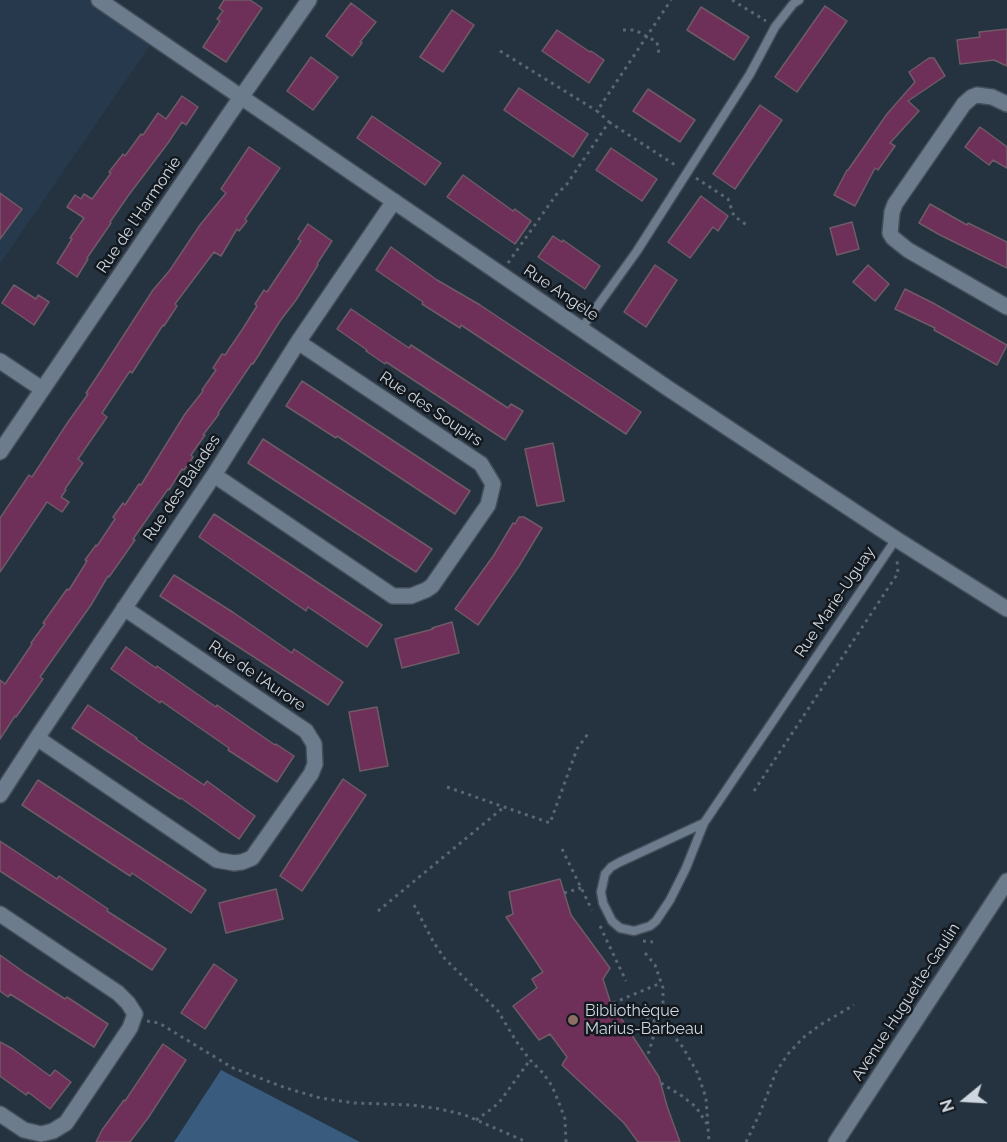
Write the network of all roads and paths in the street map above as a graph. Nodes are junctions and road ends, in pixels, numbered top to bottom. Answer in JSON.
{"nodes":[{"id":1,"x":99,"y":0,"type":"edge"},
{"id":2,"x":309,"y":0,"type":"edge"},
{"id":3,"x":671,"y":0,"type":"edge"},
{"id":4,"x":732,"y":0,"type":"edge"},
{"id":5,"x":798,"y":0,"type":"edge"},
{"id":6,"x":775,"y":27,"type":"junction"},
{"id":7,"x":623,"y":30,"type":"dead end"},
{"id":8,"x":647,"y":36,"type":"junction"},
{"id":9,"x":500,"y":51,"type":"dead end"},
{"id":10,"x":658,"y":54,"type":"dead end"},
{"id":11,"x":241,"y":97,"type":"junction"},
{"id":12,"x":1007,"y":104,"type":"edge"},
{"id":13,"x":597,"y":111,"type":"junction"},
{"id":14,"x":394,"y":201,"type":"junction"},
{"id":15,"x":500,"y":274,"type":"junction"},
{"id":16,"x":1007,"y":307,"type":"edge"},
{"id":17,"x":581,"y":330,"type":"junction"},
{"id":18,"x":298,"y":342,"type":"junction"},
{"id":19,"x":0,"y":361,"type":"edge"},
{"id":20,"x":42,"y":389,"type":"junction"},
{"id":21,"x":0,"y":452,"type":"edge"},
{"id":22,"x":214,"y":475,"type":"junction"},
{"id":23,"x":896,"y":539,"type":"junction"},
{"id":24,"x":124,"y":608,"type":"junction"},
{"id":25,"x":1007,"y":609,"type":"edge"},
{"id":26,"x":590,"y":731,"type":"dead end"},
{"id":27,"x":37,"y":738,"type":"junction"},
{"id":28,"x":447,"y":787,"type":"dead end"},
{"id":29,"x":754,"y":791,"type":"dead end"},
{"id":30,"x":0,"y":795,"type":"edge"},
{"id":31,"x":504,"y":807,"type":"junction"},
{"id":32,"x":704,"y":824,"type":"junction"},
{"id":33,"x":1007,"y":881,"type":"edge"},
{"id":34,"x":581,"y":888,"type":"dead end"},
{"id":35,"x":564,"y":893,"type":"dead end"},
{"id":36,"x":414,"y":905,"type":"dead end"},
{"id":37,"x":378,"y":911,"type":"dead end"},
{"id":38,"x":0,"y":914,"type":"edge"},
{"id":39,"x":645,"y":953,"type":"dead end"},
{"id":40,"x":662,"y":984,"type":"junction"},
{"id":41,"x":854,"y":1005,"type":"dead end"},
{"id":42,"x":149,"y":1022,"type":"dead end"},
{"id":43,"x":657,"y":1022,"type":"junction"},
{"id":44,"x":647,"y":1058,"type":"dead end"},
{"id":45,"x":530,"y":1059,"type":"junction"},
{"id":46,"x":661,"y":1083,"type":"dead end"},
{"id":47,"x":0,"y":1114,"type":"edge"},
{"id":48,"x":476,"y":1120,"type":"junction"},
{"id":49,"x":708,"y":1125,"type":"junction"},
{"id":50,"x":527,"y":1142,"type":"edge"},
{"id":51,"x":566,"y":1142,"type":"edge"},
{"id":52,"x":709,"y":1142,"type":"edge"},
{"id":53,"x":746,"y":1142,"type":"edge"},
{"id":54,"x":836,"y":1142,"type":"edge"}],
"edges":[{"from":1,"to":11,"type":"street","name":"Rue Angèle"},
{"from":2,"to":11,"type":"street","name":"Rue de l'Harmonie"},
{"from":3,"to":8,"type":"path"},
{"from":4,"to":6,"type":"path"},
{"from":5,"to":6,"type":"lane"},
{"from":6,"to":17,"type":"lane"},
{"from":7,"to":8,"type":"path"},
{"from":8,"to":10,"type":"path"},
{"from":8,"to":13,"type":"path"},
{"from":9,"to":13,"type":"path"},
{"from":11,"to":14,"type":"street","name":"Rue Angèle"},
{"from":11,"to":20,"type":"street","name":"Rue de l'Harmonie"},
{"from":12,"to":16,"type":"street"},
{"from":13,"to":15,"type":"path"},
{"from":14,"to":15,"type":"street","name":"Rue Angèle"},
{"from":14,"to":18,"type":"street","name":"Rue des Balades"},
{"from":15,"to":17,"type":"street","name":"Rue Angèle"},
{"from":17,"to":23,"type":"street","name":"Rue Angèle"},
{"from":18,"to":22,"type":"street","name":"Rue des Balades"},
{"from":18,"to":22,"type":"street","name":"Rue des Soupirs"},
{"from":19,"to":20,"type":"street"},
{"from":20,"to":21,"type":"street","name":"Rue de l'Harmonie"},
{"from":22,"to":24,"type":"street","name":"Rue des Balades"},
{"from":23,"to":25,"type":"street","name":"Rue Angèle"},
{"from":23,"to":29,"type":"path","name":"Rue Marie-Uguay"},
{"from":23,"to":32,"type":"lane","name":"Rue Marie-Uguay"},
{"from":24,"to":27,"type":"street","name":"Rue des Balades"},
{"from":24,"to":27,"type":"street","name":"Rue de l'Aurore"},
{"from":26,"to":31,"type":"path"},
{"from":27,"to":30,"type":"street","name":"Rue des Balades"},
{"from":28,"to":31,"type":"path"},
{"from":31,"to":37,"type":"path"},
{"from":32,"to":32,"type":"lane","name":"Rue Marie-Uguay"},
{"from":33,"to":54,"type":"street","name":"Avenue Huguette-Gaulin"},
{"from":34,"to":35,"type":"path"},
{"from":36,"to":45,"type":"path"},
{"from":38,"to":47,"type":"street"},
{"from":39,"to":40,"type":"path"},
{"from":40,"to":43,"type":"path"},
{"from":40,"to":43,"type":"path"},
{"from":41,"to":53,"type":"path"},
{"from":42,"to":48,"type":"path"},
{"from":43,"to":44,"type":"path"},
{"from":43,"to":49,"type":"path"},
{"from":45,"to":48,"type":"path"},
{"from":45,"to":51,"type":"path"},
{"from":46,"to":49,"type":"path"},
{"from":48,"to":50,"type":"path"},
{"from":49,"to":52,"type":"path"}]}
